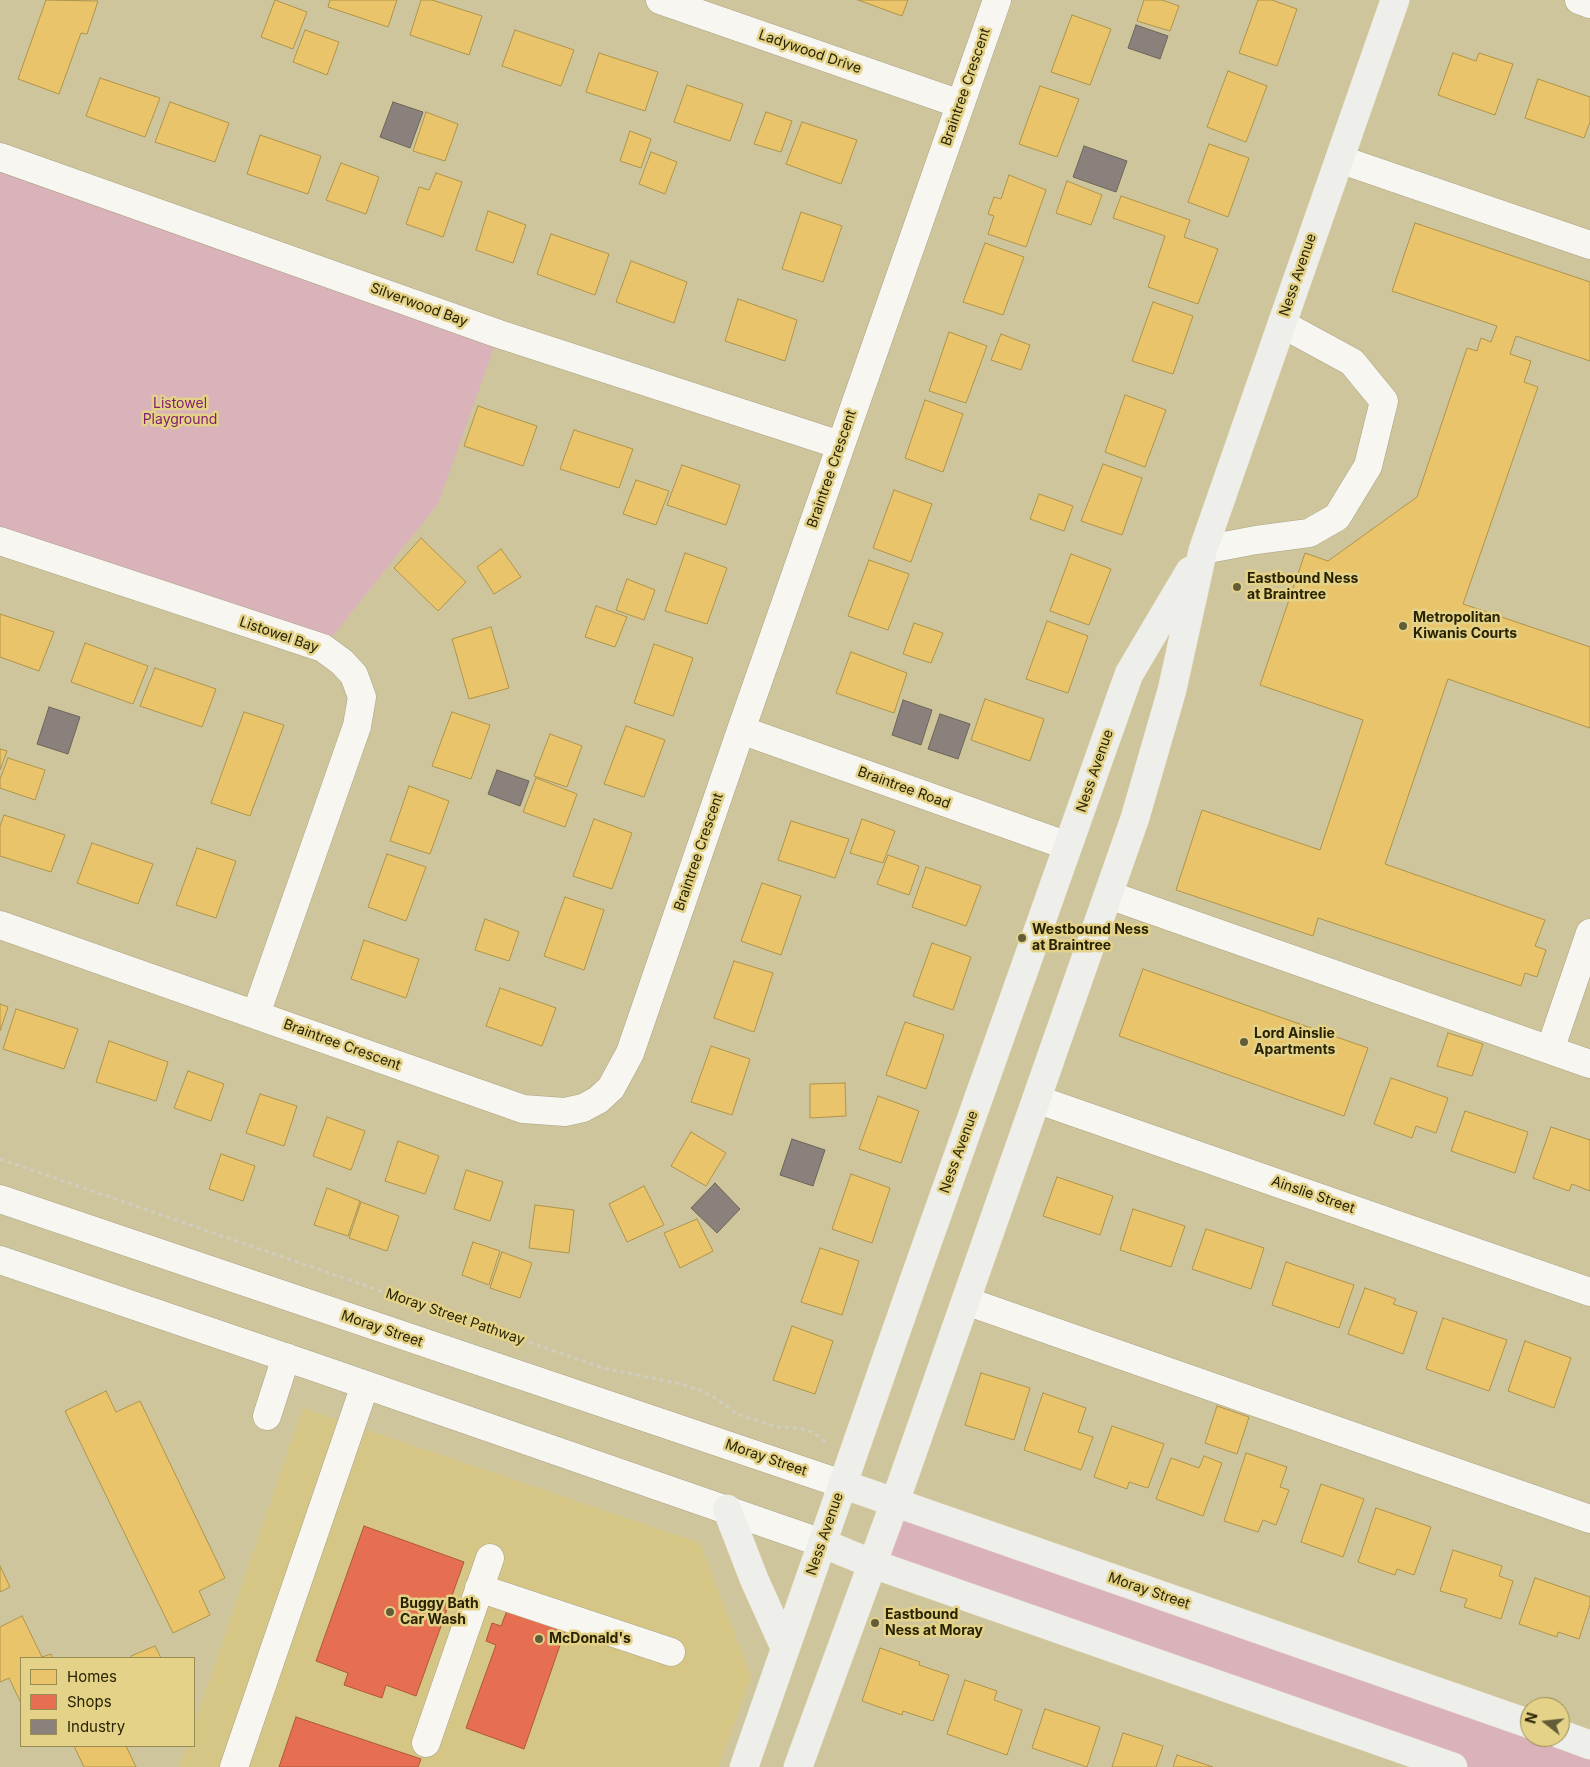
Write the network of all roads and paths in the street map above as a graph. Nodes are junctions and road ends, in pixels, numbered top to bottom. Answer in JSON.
{"nodes":[{"id":1,"x":660,"y":0,"type":"edge"},
{"id":2,"x":997,"y":0,"type":"edge"},
{"id":3,"x":1395,"y":0,"type":"edge"},
{"id":4,"x":1579,"y":0,"type":"edge"},
{"id":5,"x":1590,"y":4,"type":"edge"},
{"id":6,"x":960,"y":104,"type":"junction"},
{"id":7,"x":0,"y":157,"type":"edge"},
{"id":8,"x":1339,"y":159,"type":"junction"},
{"id":9,"x":1590,"y":245,"type":"edge"},
{"id":10,"x":1282,"y":324,"type":"junction"},
{"id":11,"x":840,"y":446,"type":"junction"},
{"id":12,"x":0,"y":541,"type":"edge"},
{"id":13,"x":1203,"y":550,"type":"junction"},
{"id":14,"x":740,"y":730,"type":"junction"},
{"id":15,"x":1068,"y":846,"type":"junction"},
{"id":16,"x":1109,"y":895,"type":"junction"},
{"id":17,"x":0,"y":925,"type":"edge"},
{"id":18,"x":1590,"y":933,"type":"edge"},
{"id":19,"x":256,"y":1014,"type":"junction"},
{"id":20,"x":1550,"y":1050,"type":"junction"},
{"id":21,"x":1590,"y":1064,"type":"edge"},
{"id":22,"x":1036,"y":1099,"type":"junction"},
{"id":23,"x":0,"y":1159,"type":"edge"},
{"id":24,"x":0,"y":1199,"type":"edge"},
{"id":25,"x":0,"y":1260,"type":"edge"},
{"id":26,"x":1590,"y":1292,"type":"edge"},
{"id":27,"x":966,"y":1301,"type":"junction"},
{"id":28,"x":286,"y":1357,"type":"junction"},
{"id":29,"x":365,"y":1385,"type":"junction"},
{"id":30,"x":267,"y":1416,"type":"dead end"},
{"id":31,"x":853,"y":1452,"type":"junction"},
{"id":32,"x":842,"y":1484,"type":"junction"},
{"id":33,"x":895,"y":1502,"type":"junction"},
{"id":34,"x":726,"y":1509,"type":"junction"},
{"id":35,"x":1590,"y":1519,"type":"edge"},
{"id":36,"x":822,"y":1543,"type":"junction"},
{"id":37,"x":490,"y":1558,"type":"dead end"},
{"id":38,"x":873,"y":1564,"type":"junction"},
{"id":39,"x":479,"y":1588,"type":"junction"},
{"id":40,"x":785,"y":1648,"type":"junction"},
{"id":41,"x":671,"y":1652,"type":"dead end"},
{"id":42,"x":1520,"y":1721,"type":"edge"},
{"id":43,"x":1570,"y":1738,"type":"edge"},
{"id":44,"x":426,"y":1743,"type":"dead end"},
{"id":45,"x":1590,"y":1745,"type":"edge"},
{"id":46,"x":234,"y":1767,"type":"edge"},
{"id":47,"x":744,"y":1767,"type":"edge"},
{"id":48,"x":798,"y":1767,"type":"edge"},
{"id":49,"x":1453,"y":1767,"type":"edge"}],
"edges":[{"from":1,"to":6,"type":"street","name":"Ladywood Drive"},
{"from":2,"to":6,"type":"street","name":"Braintree Crescent"},
{"from":3,"to":8,"type":"main road","name":"Ness Avenue"},
{"from":4,"to":5,"type":"street"},
{"from":6,"to":11,"type":"street","name":"Braintree Crescent"},
{"from":7,"to":11,"type":"street","name":"Silverwood Bay"},
{"from":8,"to":9,"type":"street"},
{"from":8,"to":10,"type":"main road","name":"Ness Avenue"},
{"from":10,"to":13,"type":"main road","name":"Ness Avenue"},
{"from":10,"to":13,"type":"street"},
{"from":11,"to":14,"type":"street","name":"Braintree Crescent"},
{"from":12,"to":19,"type":"street","name":"Listowel Bay"},
{"from":13,"to":15,"type":"main road","name":"Ness Avenue"},
{"from":13,"to":16,"type":"main road","name":"Ness Avenue"},
{"from":14,"to":15,"type":"street","name":"Braintree Road"},
{"from":14,"to":19,"type":"street","name":"Braintree Crescent"},
{"from":15,"to":31,"type":"main road","name":"Ness Avenue"},
{"from":16,"to":20,"type":"street"},
{"from":16,"to":22,"type":"main road","name":"Ness Avenue"},
{"from":17,"to":19,"type":"street","name":"Braintree Crescent"},
{"from":18,"to":20,"type":"street"},
{"from":20,"to":21,"type":"street"},
{"from":22,"to":26,"type":"street","name":"Ainslie Street"},
{"from":22,"to":27,"type":"main road","name":"Ness Avenue"},
{"from":23,"to":31,"type":"path","name":"Moray Street Pathway"},
{"from":24,"to":32,"type":"street","name":"Moray Street"},
{"from":25,"to":28,"type":"street"},
{"from":27,"to":33,"type":"main road","name":"Ness Avenue"},
{"from":27,"to":35,"type":"street"},
{"from":28,"to":29,"type":"street"},
{"from":28,"to":30,"type":"street"},
{"from":29,"to":34,"type":"street"},
{"from":29,"to":46,"type":"street"},
{"from":31,"to":32,"type":"main road","name":"Ness Avenue"},
{"from":32,"to":33,"type":"main road","name":"Moray Street"},
{"from":32,"to":36,"type":"main road","name":"Ness Avenue"},
{"from":33,"to":38,"type":"main road","name":"Ness Avenue"},
{"from":33,"to":42,"type":"main road","name":"Moray Street"},
{"from":34,"to":36,"type":"street"},
{"from":34,"to":40,"type":"main road"},
{"from":36,"to":38,"type":"main road"},
{"from":36,"to":40,"type":"main road","name":"Ness Avenue"},
{"from":37,"to":39,"type":"street"},
{"from":38,"to":48,"type":"main road","name":"Ness Avenue"},
{"from":38,"to":49,"type":"main road"},
{"from":39,"to":41,"type":"street"},
{"from":39,"to":44,"type":"street"},
{"from":40,"to":47,"type":"main road","name":"Ness Avenue"},
{"from":43,"to":45,"type":"main road"}]}
